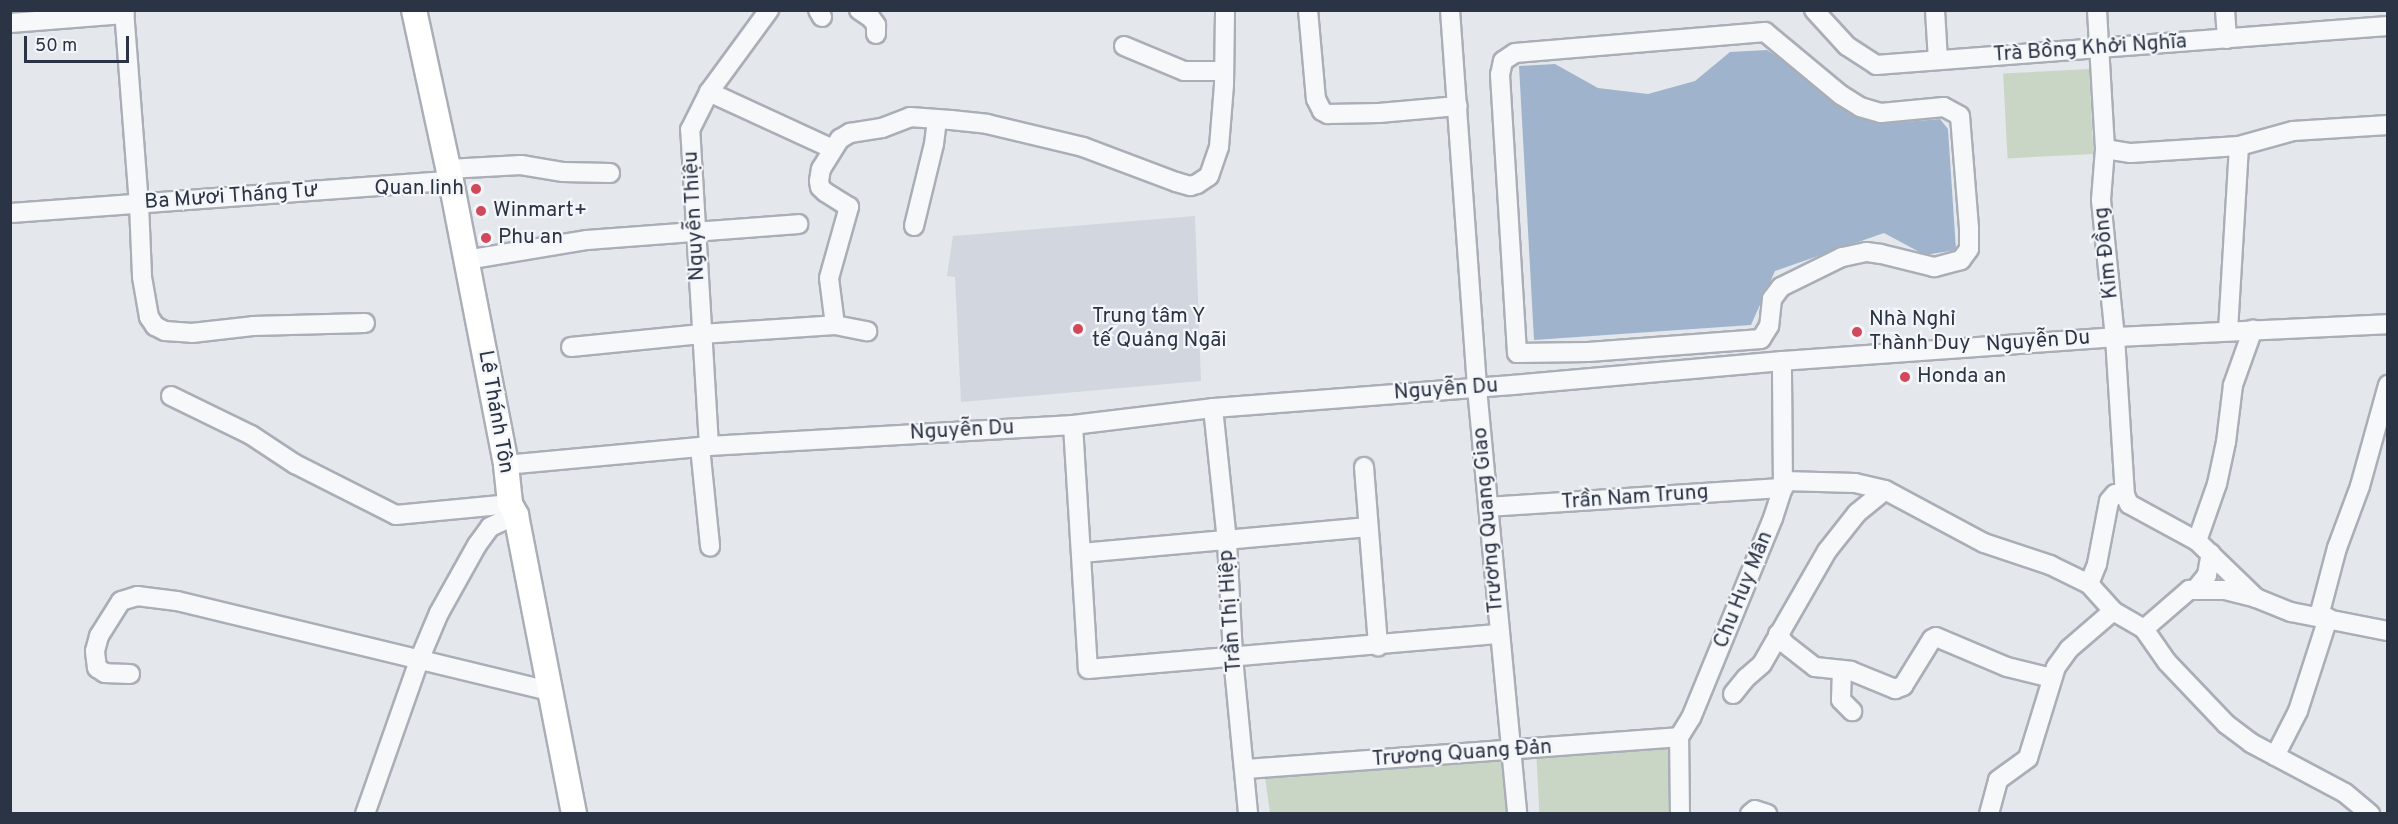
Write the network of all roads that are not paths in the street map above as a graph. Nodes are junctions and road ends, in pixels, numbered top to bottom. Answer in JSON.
{"nodes":[{"id":1,"x":414,"y":10,"type":"edge"},
{"id":2,"x":769,"y":10,"type":"edge"},
{"id":3,"x":859,"y":10,"type":"edge"},
{"id":4,"x":1225,"y":10,"type":"edge"},
{"id":5,"x":1308,"y":10,"type":"edge"},
{"id":6,"x":1450,"y":10,"type":"edge"},
{"id":7,"x":1814,"y":10,"type":"edge"},
{"id":8,"x":1935,"y":10,"type":"edge"},
{"id":9,"x":2097,"y":10,"type":"edge"},
{"id":10,"x":2225,"y":10,"type":"edge"},
{"id":11,"x":124,"y":12,"type":"edge"},
{"id":12,"x":10,"y":23,"type":"edge"},
{"id":13,"x":2388,"y":26,"type":"edge"},
{"id":14,"x":876,"y":34,"type":"dead end"},
{"id":15,"x":2227,"y":39,"type":"junction"},
{"id":16,"x":1124,"y":46,"type":"dead end"},
{"id":17,"x":2100,"y":48,"type":"junction"},
{"id":18,"x":1938,"y":60,"type":"junction"},
{"id":19,"x":1224,"y":71,"type":"junction"},
{"id":20,"x":709,"y":92,"type":"junction"},
{"id":21,"x":1458,"y":106,"type":"junction"},
{"id":22,"x":937,"y":119,"type":"junction"},
{"id":23,"x":1962,"y":119,"type":"joint"},
{"id":24,"x":2388,"y":125,"type":"edge"},
{"id":25,"x":2239,"y":146,"type":"junction"},
{"id":26,"x":832,"y":149,"type":"junction"},
{"id":27,"x":2105,"y":149,"type":"junction"},
{"id":28,"x":610,"y":173,"type":"dead end"},
{"id":29,"x":449,"y":175,"type":"junction"},
{"id":30,"x":139,"y":204,"type":"junction"},
{"id":31,"x":10,"y":213,"type":"edge"},
{"id":32,"x":798,"y":224,"type":"dead end"},
{"id":33,"x":914,"y":226,"type":"dead end"},
{"id":34,"x":696,"y":232,"type":"junction"},
{"id":35,"x":466,"y":260,"type":"junction"},
{"id":36,"x":365,"y":323,"type":"dead end"},
{"id":37,"x":2388,"y":324,"type":"edge"},
{"id":38,"x":835,"y":325,"type":"junction"},
{"id":39,"x":2253,"y":329,"type":"junction"},
{"id":40,"x":2228,"y":330,"type":"junction"},
{"id":41,"x":867,"y":331,"type":"dead end"},
{"id":42,"x":701,"y":334,"type":"junction"},
{"id":43,"x":2115,"y":337,"type":"junction"},
{"id":44,"x":571,"y":347,"type":"dead end"},
{"id":45,"x":1782,"y":361,"type":"junction"},
{"id":46,"x":2388,"y":385,"type":"edge"},
{"id":47,"x":1477,"y":388,"type":"junction"},
{"id":48,"x":171,"y":396,"type":"dead end"},
{"id":49,"x":1213,"y":408,"type":"junction"},
{"id":50,"x":1073,"y":425,"type":"junction"},
{"id":51,"x":704,"y":446,"type":"junction"},
{"id":52,"x":506,"y":465,"type":"junction"},
{"id":53,"x":1364,"y":467,"type":"dead end"},
{"id":54,"x":1783,"y":485,"type":"junction"},
{"id":55,"x":1885,"y":490,"type":"junction"},
{"id":56,"x":2125,"y":495,"type":"junction"},
{"id":57,"x":1488,"y":507,"type":"junction"},
{"id":58,"x":513,"y":510,"type":"junction"},
{"id":59,"x":1368,"y":527,"type":"junction"},
{"id":60,"x":1227,"y":540,"type":"junction"},
{"id":61,"x":710,"y":546,"type":"dead end"},
{"id":62,"x":2204,"y":547,"type":"junction"},
{"id":63,"x":1082,"y":553,"type":"junction"},
{"id":64,"x":2089,"y":584,"type":"junction"},
{"id":65,"x":2195,"y":590,"type":"junction"},
{"id":66,"x":2256,"y":598,"type":"junction"},
{"id":67,"x":2113,"y":611,"type":"junction"},
{"id":68,"x":2323,"y":617,"type":"junction"},
{"id":69,"x":2144,"y":629,"type":"junction"},
{"id":70,"x":2388,"y":631,"type":"edge"},
{"id":71,"x":1500,"y":634,"type":"junction"},
{"id":72,"x":1778,"y":634,"type":"junction"},
{"id":73,"x":1378,"y":646,"type":"junction"},
{"id":74,"x":1233,"y":657,"type":"junction"},
{"id":75,"x":420,"y":658,"type":"junction"},
{"id":76,"x":1842,"y":670,"type":"junction"},
{"id":77,"x":130,"y":674,"type":"dead end"},
{"id":78,"x":2052,"y":678,"type":"junction"},
{"id":79,"x":550,"y":691,"type":"junction"},
{"id":80,"x":1733,"y":694,"type":"dead end"},
{"id":81,"x":1852,"y":711,"type":"dead end"},
{"id":82,"x":1679,"y":737,"type":"junction"},
{"id":83,"x":1511,"y":751,"type":"junction"},
{"id":84,"x":2275,"y":756,"type":"junction"},
{"id":85,"x":1245,"y":769,"type":"junction"},
{"id":86,"x":365,"y":813,"type":"edge"},
{"id":87,"x":574,"y":813,"type":"edge"},
{"id":88,"x":1248,"y":813,"type":"edge"},
{"id":89,"x":1517,"y":813,"type":"edge"},
{"id":90,"x":1680,"y":813,"type":"edge"},
{"id":91,"x":1750,"y":813,"type":"edge"},
{"id":92,"x":1767,"y":813,"type":"edge"},
{"id":93,"x":1989,"y":813,"type":"edge"},
{"id":94,"x":2370,"y":813,"type":"edge"}],
"edges":[{"from":1,"to":29,"type":"main road","name":"Lê Thánh Tôn"},
{"from":2,"to":20,"type":"street","name":"Nguyễn Thiệu"},
{"from":3,"to":14,"type":"street"},
{"from":4,"to":19,"type":"street"},
{"from":5,"to":21,"type":"street"},
{"from":6,"to":21,"type":"street","name":"Trương Quang Giao"},
{"from":7,"to":18,"type":"street","name":"Trà Bồng Khởi Nghĩa"},
{"from":8,"to":18,"type":"street"},
{"from":9,"to":17,"type":"street","name":"Kim Đồng"},
{"from":10,"to":15,"type":"street"},
{"from":11,"to":12,"type":"street"},
{"from":11,"to":30,"type":"street"},
{"from":13,"to":15,"type":"street","name":"Trà Bồng Khởi Nghĩa"},
{"from":15,"to":17,"type":"street","name":"Trà Bồng Khởi Nghĩa"},
{"from":16,"to":19,"type":"street"},
{"from":17,"to":18,"type":"street","name":"Trà Bồng Khởi Nghĩa"},
{"from":17,"to":27,"type":"street","name":"Kim Đồng"},
{"from":19,"to":22,"type":"street"},
{"from":20,"to":26,"type":"street"},
{"from":20,"to":34,"type":"street","name":"Nguyễn Thiệu"},
{"from":21,"to":47,"type":"street","name":"Trương Quang Giao"},
{"from":22,"to":26,"type":"street"},
{"from":22,"to":33,"type":"street"},
{"from":23,"to":23,"type":"street"},
{"from":24,"to":25,"type":"street"},
{"from":25,"to":27,"type":"street"},
{"from":25,"to":40,"type":"street"},
{"from":26,"to":38,"type":"street"},
{"from":27,"to":43,"type":"street","name":"Kim Đồng"},
{"from":28,"to":29,"type":"street","name":"Ba Mươi Tháng Tư"},
{"from":29,"to":30,"type":"street","name":"Ba Mươi Tháng Tư"},
{"from":29,"to":35,"type":"main road","name":"Lê Thánh Tôn"},
{"from":30,"to":31,"type":"street","name":"Ba Mươi Tháng Tư"},
{"from":30,"to":36,"type":"street"},
{"from":32,"to":34,"type":"street"},
{"from":34,"to":35,"type":"street"},
{"from":34,"to":42,"type":"street","name":"Nguyễn Thiệu"},
{"from":35,"to":52,"type":"main road","name":"Lê Thánh Tôn"},
{"from":37,"to":39,"type":"street","name":"Nguyễn Du"},
{"from":38,"to":41,"type":"street"},
{"from":38,"to":42,"type":"street"},
{"from":39,"to":40,"type":"street","name":"Nguyễn Du"},
{"from":39,"to":62,"type":"street"},
{"from":40,"to":43,"type":"street","name":"Nguyễn Du"},
{"from":42,"to":44,"type":"street"},
{"from":42,"to":51,"type":"street","name":"Nguyễn Thiệu"},
{"from":43,"to":45,"type":"street","name":"Nguyễn Du"},
{"from":43,"to":56,"type":"street","name":"Kim Đồng"},
{"from":45,"to":47,"type":"street","name":"Nguyễn Du"},
{"from":45,"to":54,"type":"street","name":"Chu Huy Mân"},
{"from":46,"to":68,"type":"street"},
{"from":47,"to":49,"type":"street","name":"Nguyễn Du"},
{"from":47,"to":57,"type":"street","name":"Trương Quang Giao"},
{"from":48,"to":58,"type":"street"},
{"from":49,"to":50,"type":"street","name":"Nguyễn Du"},
{"from":49,"to":60,"type":"street","name":"Trần Thị Hiệp"},
{"from":50,"to":51,"type":"street","name":"Nguyễn Du"},
{"from":50,"to":63,"type":"street"},
{"from":51,"to":52,"type":"street","name":"Nguyễn Du"},
{"from":51,"to":61,"type":"street","name":"Nguyễn Thiệu"},
{"from":52,"to":58,"type":"main road","name":"Lê Thánh Tôn"},
{"from":53,"to":59,"type":"street"},
{"from":54,"to":55,"type":"street","name":"Trần Nam Trung"},
{"from":54,"to":57,"type":"street","name":"Trần Nam Trung"},
{"from":54,"to":82,"type":"street","name":"Chu Huy Mân"},
{"from":55,"to":64,"type":"street","name":"Trần Nam Trung"},
{"from":55,"to":72,"type":"street"},
{"from":56,"to":62,"type":"street"},
{"from":56,"to":64,"type":"street"},
{"from":57,"to":71,"type":"street","name":"Trương Quang Giao"},
{"from":58,"to":75,"type":"street"},
{"from":58,"to":79,"type":"main road","name":"Lê Thánh Tôn"},
{"from":59,"to":60,"type":"street"},
{"from":59,"to":73,"type":"street"},
{"from":60,"to":63,"type":"street"},
{"from":60,"to":74,"type":"street","name":"Trần Thị Hiệp"},
{"from":62,"to":65,"type":"street"},
{"from":62,"to":66,"type":"street"},
{"from":63,"to":74,"type":"street"},
{"from":64,"to":67,"type":"street"},
{"from":65,"to":66,"type":"street"},
{"from":65,"to":69,"type":"street"},
{"from":66,"to":68,"type":"street"},
{"from":67,"to":69,"type":"street"},
{"from":67,"to":78,"type":"street"},
{"from":68,"to":70,"type":"street"},
{"from":68,"to":84,"type":"street"},
{"from":69,"to":84,"type":"street"},
{"from":71,"to":73,"type":"street"},
{"from":71,"to":83,"type":"street","name":"Trương Quang Giao"},
{"from":72,"to":76,"type":"street"},
{"from":72,"to":80,"type":"street"},
{"from":73,"to":74,"type":"street"},
{"from":74,"to":85,"type":"street","name":"Trần Thị Hiệp"},
{"from":75,"to":77,"type":"street"},
{"from":75,"to":79,"type":"street"},
{"from":75,"to":86,"type":"street"},
{"from":76,"to":78,"type":"street"},
{"from":76,"to":81,"type":"street"},
{"from":78,"to":93,"type":"street"},
{"from":79,"to":87,"type":"main road","name":"Lê Thánh Tôn"},
{"from":82,"to":83,"type":"street","name":"Trương Quang Đản"},
{"from":82,"to":90,"type":"street"},
{"from":83,"to":85,"type":"street","name":"Trương Quang Đản"},
{"from":83,"to":89,"type":"street","name":"Trương Quang Giao"},
{"from":84,"to":94,"type":"street"},
{"from":85,"to":88,"type":"street","name":"Trần Thị Hiệp"},
{"from":91,"to":92,"type":"street"}]}
